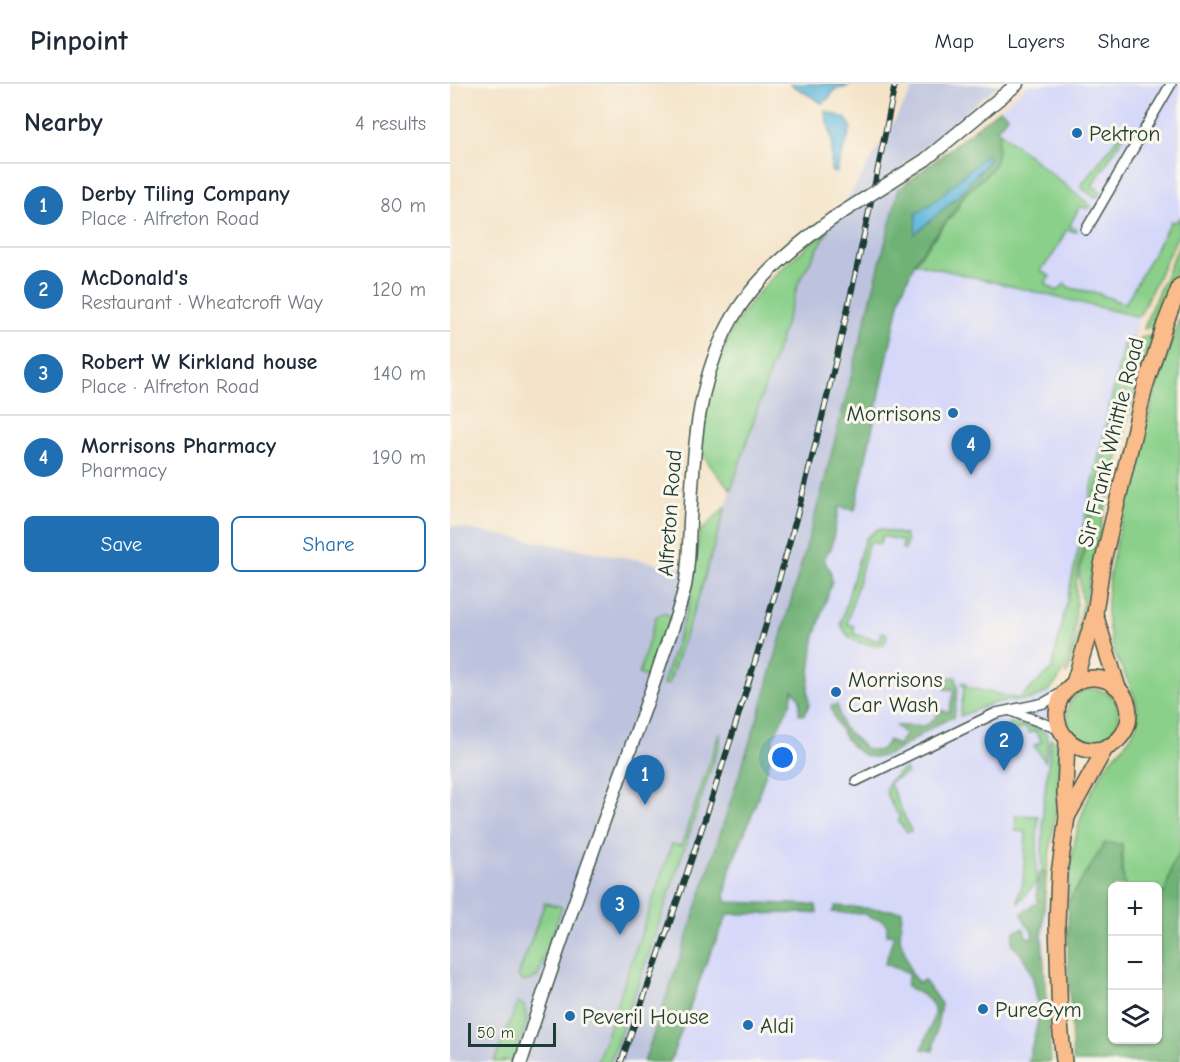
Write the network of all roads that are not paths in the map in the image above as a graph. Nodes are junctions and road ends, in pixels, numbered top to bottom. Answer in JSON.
{"nodes":[{"id":1,"x":1017,"y":84,"type":"edge"},
{"id":2,"x":1171,"y":84,"type":"edge"},
{"id":3,"x":1086,"y":230,"type":"dead end"},
{"id":4,"x":1180,"y":286,"type":"edge"},
{"id":5,"x":1095,"y":613,"type":"junction"},
{"id":6,"x":1070,"y":687,"type":"junction"},
{"id":7,"x":1118,"y":688,"type":"junction"},
{"id":8,"x":1009,"y":710,"type":"junction"},
{"id":9,"x":1064,"y":735,"type":"junction"},
{"id":10,"x":1106,"y":747,"type":"junction"},
{"id":11,"x":856,"y":781,"type":"dead end"},
{"id":12,"x":1067,"y":817,"type":"junction"},
{"id":13,"x":521,"y":1062,"type":"edge"},
{"id":14,"x":1064,"y":1062,"type":"edge"}],
"edges":[{"from":1,"to":13,"type":"street","name":"Alfreton Road","bridge":true},
{"from":2,"to":3,"type":"street"},
{"from":4,"to":5,"type":"highway","name":"Sir Frank Whittle Road"},
{"from":5,"to":6,"type":"highway","name":"Sir Frank Whittle Road"},
{"from":5,"to":7,"type":"highway","name":"Sir Frank Whittle Road"},
{"from":6,"to":7,"type":"highway"},
{"from":6,"to":8,"type":"street"},
{"from":6,"to":9,"type":"highway"},
{"from":7,"to":10,"type":"highway"},
{"from":8,"to":9,"type":"street"},
{"from":8,"to":11,"type":"street"},
{"from":9,"to":10,"type":"highway"},
{"from":9,"to":12,"type":"highway"},
{"from":10,"to":12,"type":"highway"},
{"from":12,"to":14,"type":"highway"}]}
